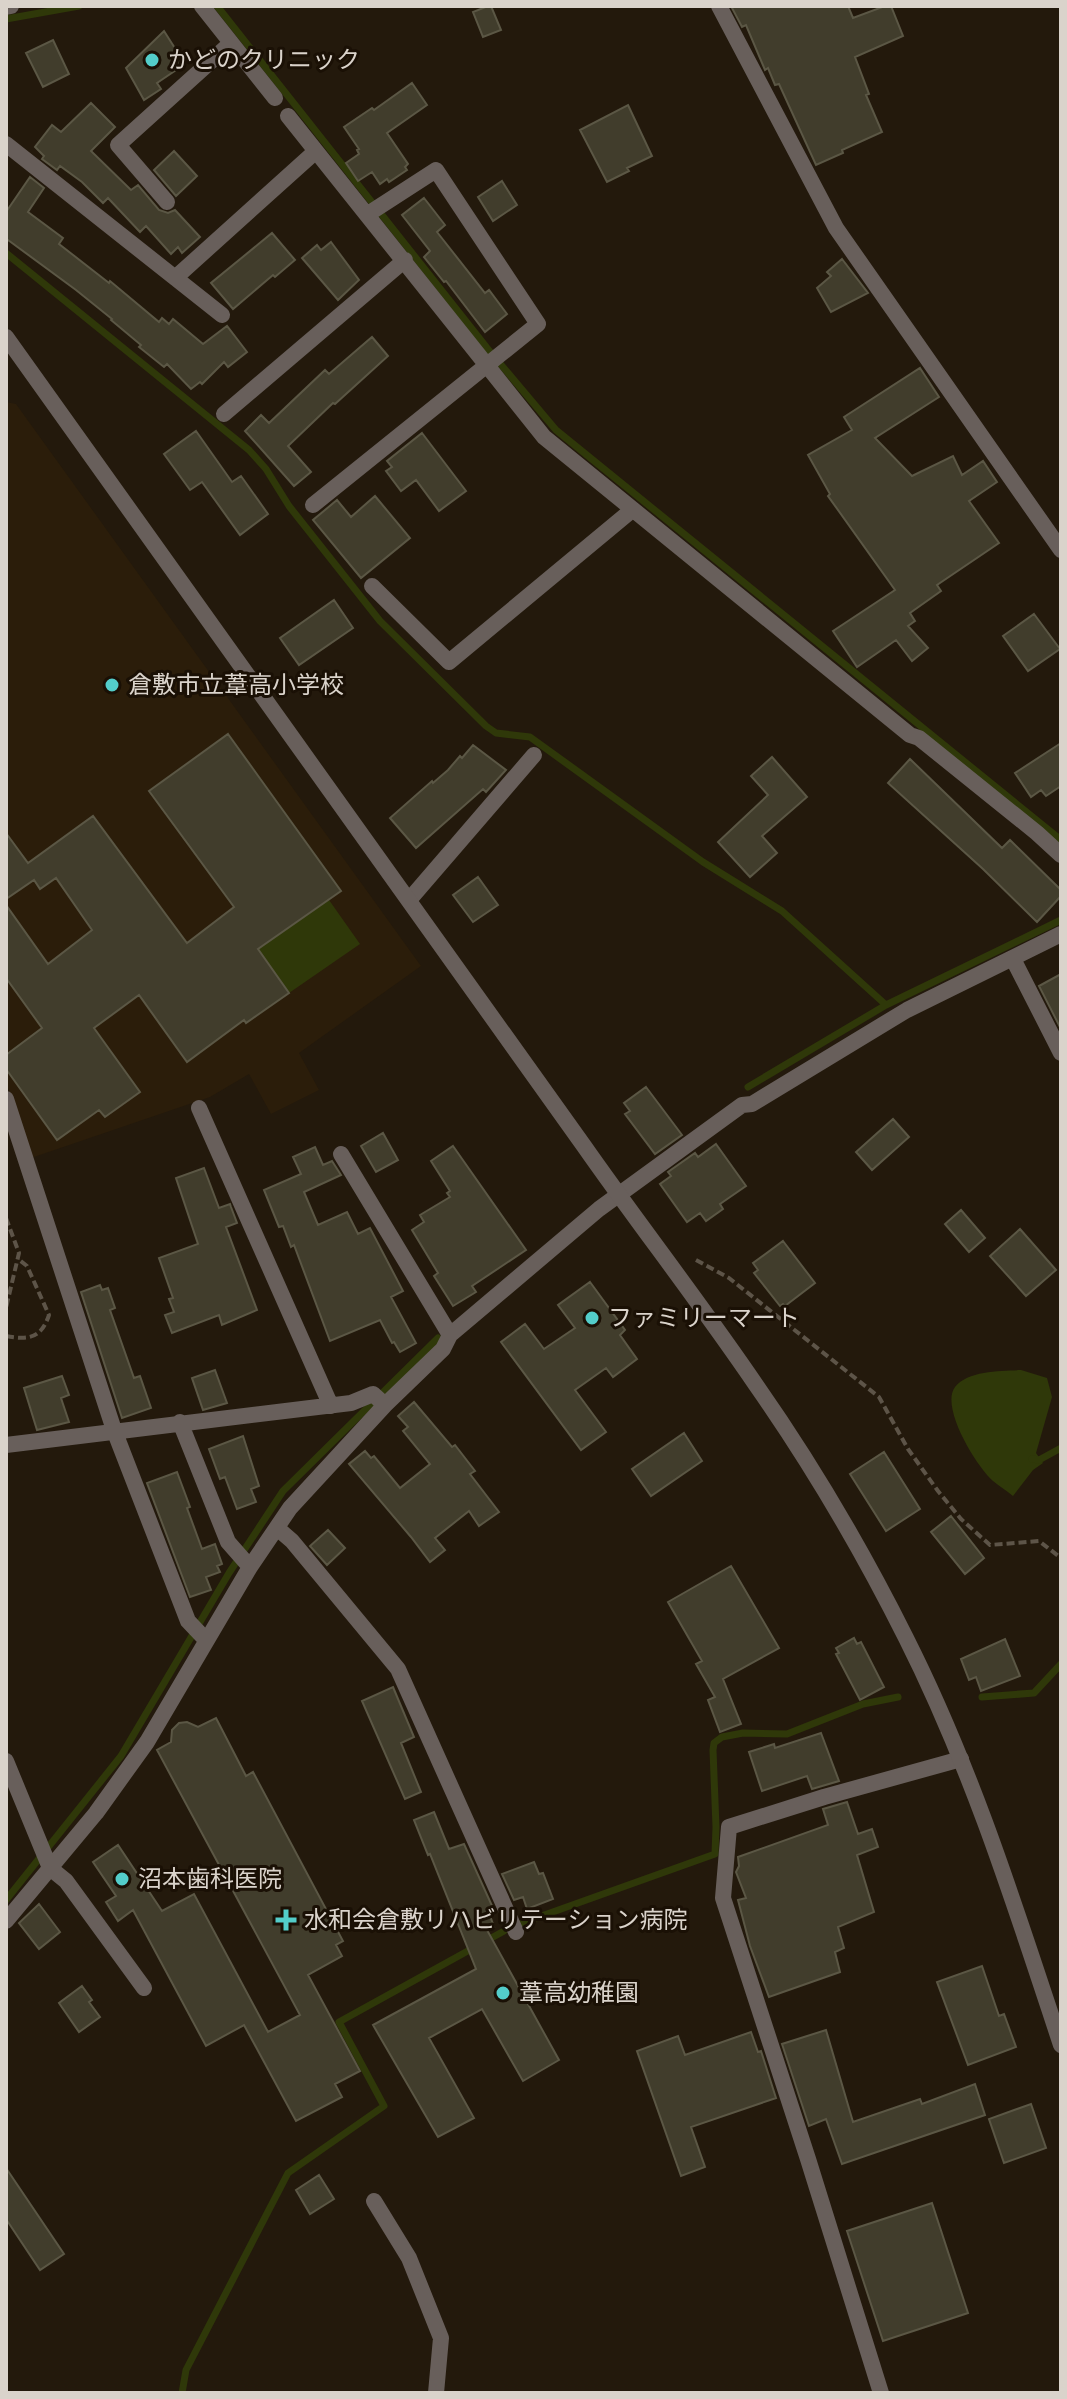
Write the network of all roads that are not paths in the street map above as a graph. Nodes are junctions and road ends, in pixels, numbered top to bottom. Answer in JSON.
{"nodes":[{"id":1,"x":202,"y":6,"type":"edge"},
{"id":2,"x":719,"y":6,"type":"edge"},
{"id":3,"x":231,"y":43,"type":"junction"},
{"id":4,"x":275,"y":98,"type":"dead end"},
{"id":5,"x":288,"y":116,"type":"dead end"},
{"id":6,"x":6,"y":144,"type":"edge"},
{"id":7,"x":316,"y":151,"type":"junction"},
{"id":8,"x":167,"y":202,"type":"dead end"},
{"id":9,"x":373,"y":211,"type":"junction"},
{"id":10,"x":405,"y":260,"type":"junction"},
{"id":11,"x":175,"y":278,"type":"junction"},
{"id":12,"x":222,"y":315,"type":"dead end"},
{"id":13,"x":8,"y":344,"type":"edge"},
{"id":14,"x":492,"y":359,"type":"junction"},
{"id":15,"x":224,"y":414,"type":"dead end"},
{"id":16,"x":313,"y":505,"type":"dead end"},
{"id":17,"x":632,"y":510,"type":"junction"},
{"id":18,"x":1060,"y":545,"type":"edge"},
{"id":19,"x":372,"y":586,"type":"dead end"},
{"id":20,"x":534,"y":755,"type":"dead end"},
{"id":21,"x":1061,"y":855,"type":"edge"},
{"id":22,"x":410,"y":899,"type":"junction"},
{"id":23,"x":1061,"y":934,"type":"edge"},
{"id":24,"x":1013,"y":959,"type":"junction"},
{"id":25,"x":1061,"y":1053,"type":"edge"},
{"id":26,"x":6,"y":1099,"type":"edge"},
{"id":27,"x":199,"y":1108,"type":"dead end"},
{"id":28,"x":341,"y":1154,"type":"dead end"},
{"id":29,"x":619,"y":1195,"type":"junction"},
{"id":30,"x":450,"y":1335,"type":"junction"},
{"id":31,"x":379,"y":1400,"type":"junction"},
{"id":32,"x":331,"y":1406,"type":"junction"},
{"id":33,"x":180,"y":1422,"type":"junction"},
{"id":34,"x":114,"y":1430,"type":"junction"},
{"id":35,"x":6,"y":1445,"type":"edge"},
{"id":36,"x":277,"y":1528,"type":"junction"},
{"id":37,"x":243,"y":1560,"type":"junction"},
{"id":38,"x":199,"y":1632,"type":"junction"},
{"id":39,"x":961,"y":1759,"type":"junction"},
{"id":40,"x":6,"y":1761,"type":"edge"},
{"id":41,"x":50,"y":1867,"type":"junction"},
{"id":42,"x":6,"y":1921,"type":"edge"},
{"id":43,"x":516,"y":1932,"type":"dead end"},
{"id":44,"x":144,"y":1988,"type":"dead end"},
{"id":45,"x":1061,"y":2045,"type":"edge"},
{"id":46,"x":374,"y":2201,"type":"dead end"},
{"id":47,"x":436,"y":2393,"type":"edge"},
{"id":48,"x":881,"y":2393,"type":"edge"}],
"edges":[{"from":1,"to":3,"type":"street"},
{"from":2,"to":18,"type":"street"},
{"from":3,"to":4,"type":"street"},
{"from":3,"to":8,"type":"street"},
{"from":5,"to":7,"type":"street"},
{"from":6,"to":11,"type":"street"},
{"from":7,"to":9,"type":"street"},
{"from":7,"to":11,"type":"street"},
{"from":9,"to":10,"type":"street"},
{"from":9,"to":14,"type":"street"},
{"from":10,"to":14,"type":"street"},
{"from":10,"to":15,"type":"street"},
{"from":11,"to":12,"type":"street"},
{"from":13,"to":22,"type":"street"},
{"from":14,"to":16,"type":"street"},
{"from":14,"to":17,"type":"street"},
{"from":17,"to":19,"type":"street"},
{"from":17,"to":21,"type":"street"},
{"from":20,"to":22,"type":"street"},
{"from":22,"to":29,"type":"street"},
{"from":23,"to":24,"type":"street"},
{"from":24,"to":25,"type":"street"},
{"from":24,"to":29,"type":"street"},
{"from":26,"to":34,"type":"street"},
{"from":27,"to":32,"type":"street"},
{"from":28,"to":30,"type":"street"},
{"from":29,"to":30,"type":"street"},
{"from":29,"to":39,"type":"street"},
{"from":30,"to":31,"type":"street"},
{"from":31,"to":32,"type":"street"},
{"from":31,"to":36,"type":"street"},
{"from":32,"to":33,"type":"street"},
{"from":33,"to":34,"type":"street"},
{"from":33,"to":37,"type":"street"},
{"from":34,"to":35,"type":"street"},
{"from":34,"to":38,"type":"street"},
{"from":36,"to":37,"type":"street"},
{"from":36,"to":43,"type":"street"},
{"from":37,"to":38,"type":"street"},
{"from":38,"to":41,"type":"street"},
{"from":39,"to":45,"type":"street"},
{"from":39,"to":48,"type":"street"},
{"from":40,"to":41,"type":"street"},
{"from":41,"to":42,"type":"street"},
{"from":41,"to":44,"type":"street"},
{"from":46,"to":47,"type":"street"}]}
